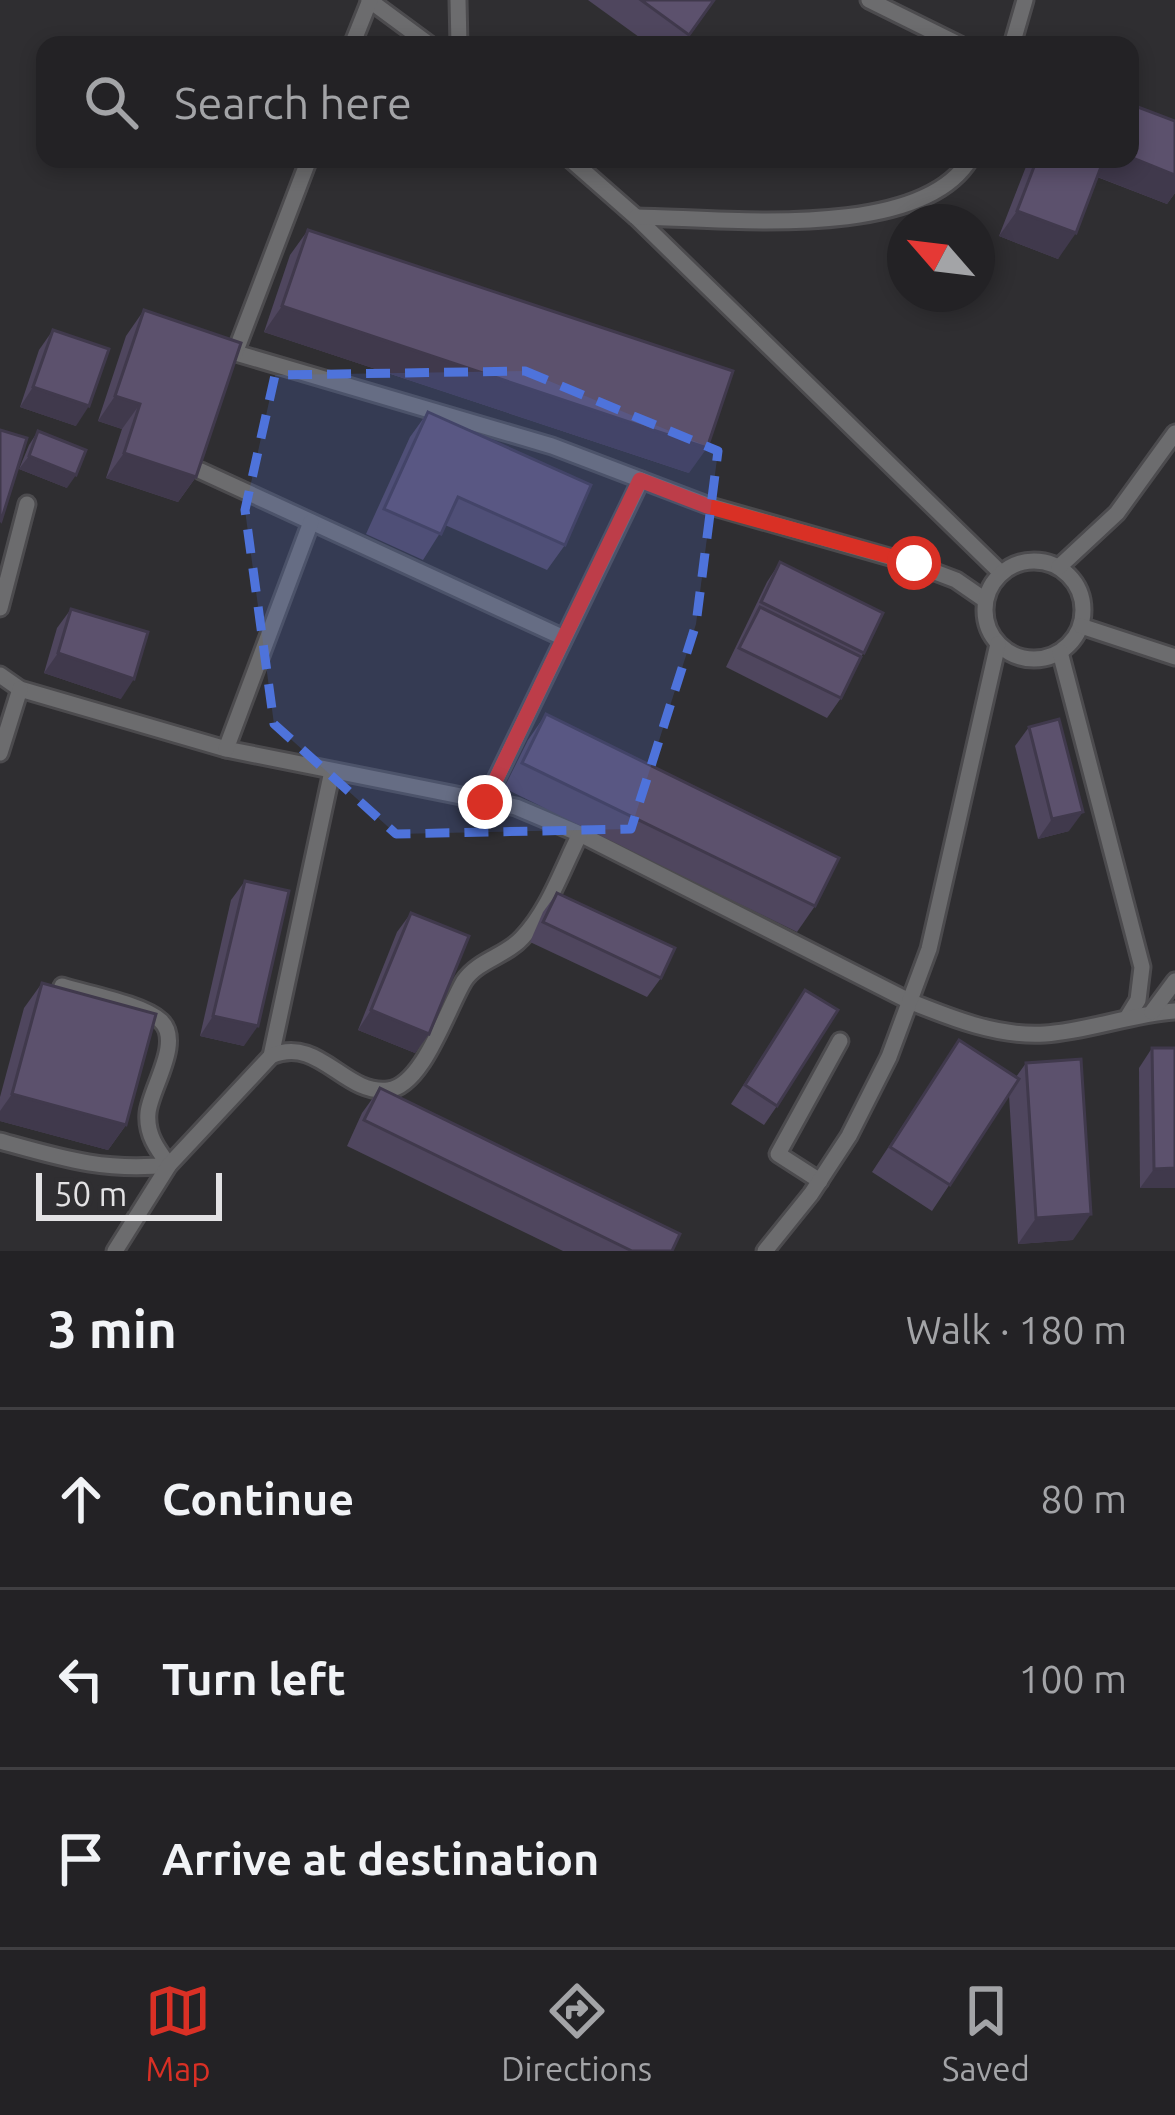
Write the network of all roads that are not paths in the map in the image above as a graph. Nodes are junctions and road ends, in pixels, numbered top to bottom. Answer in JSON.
{"nodes":[{"id":1,"x":369,"y":0,"type":"edge"},
{"id":2,"x":458,"y":0,"type":"edge"},
{"id":3,"x":869,"y":0,"type":"edge"},
{"id":4,"x":916,"y":0,"type":"edge"},
{"id":5,"x":1025,"y":0,"type":"edge"},
{"id":6,"x":910,"y":17,"type":"junction"},
{"id":7,"x":355,"y":36,"type":"edge"},
{"id":8,"x":418,"y":36,"type":"edge"},
{"id":9,"x":459,"y":36,"type":"edge"},
{"id":10,"x":944,"y":36,"type":"edge"},
{"id":11,"x":1015,"y":36,"type":"edge"},
{"id":12,"x":306,"y":168,"type":"edge"},
{"id":13,"x":580,"y":168,"type":"edge"},
{"id":14,"x":962,"y":168,"type":"edge"},
{"id":15,"x":637,"y":217,"type":"junction"},
{"id":16,"x":197,"y":342,"type":"edge"},
{"id":17,"x":235,"y":353,"type":"junction"},
{"id":18,"x":1175,"y":434,"type":"edge"},
{"id":19,"x":201,"y":471,"type":"edge"},
{"id":20,"x":640,"y":480,"type":"junction"},
{"id":21,"x":27,"y":504,"type":"dead end"},
{"id":22,"x":311,"y":522,"type":"junction"},
{"id":23,"x":1059,"y":567,"type":"junction"},
{"id":24,"x":1000,"y":573,"type":"junction"},
{"id":25,"x":985,"y":600,"type":"junction"},
{"id":26,"x":0,"y":608,"type":"edge"},
{"id":27,"x":1081,"y":626,"type":"junction"},
{"id":28,"x":564,"y":638,"type":"junction"},
{"id":29,"x":998,"y":644,"type":"junction"},
{"id":30,"x":1060,"y":652,"type":"junction"},
{"id":31,"x":1175,"y":657,"type":"edge"},
{"id":32,"x":0,"y":675,"type":"edge"},
{"id":33,"x":20,"y":689,"type":"junction"},
{"id":34,"x":226,"y":749,"type":"junction"},
{"id":35,"x":0,"y":753,"type":"edge"},
{"id":36,"x":332,"y":772,"type":"junction"},
{"id":37,"x":485,"y":802,"type":"junction"},
{"id":38,"x":580,"y":833,"type":"junction"},
{"id":39,"x":1175,"y":981,"type":"edge"},
{"id":40,"x":62,"y":986,"type":"edge"},
{"id":41,"x":909,"y":1001,"type":"junction"},
{"id":42,"x":1175,"y":1011,"type":"edge"},
{"id":43,"x":1152,"y":1012,"type":"junction"},
{"id":44,"x":1127,"y":1018,"type":"junction"},
{"id":45,"x":840,"y":1040,"type":"dead end"},
{"id":46,"x":271,"y":1056,"type":"junction"},
{"id":47,"x":0,"y":1142,"type":"edge"},
{"id":48,"x":169,"y":1165,"type":"junction"},
{"id":49,"x":820,"y":1181,"type":"junction"},
{"id":50,"x":116,"y":1251,"type":"edge"},
{"id":51,"x":765,"y":1251,"type":"edge"}],
"edges":[{"from":1,"to":7,"type":"lane"},
{"from":1,"to":8,"type":"lane"},
{"from":2,"to":9,"type":"lane"},
{"from":3,"to":6,"type":"lane"},
{"from":4,"to":6,"type":"lane"},
{"from":5,"to":11,"type":"lane"},
{"from":6,"to":10,"type":"lane"},
{"from":12,"to":17,"type":"lane"},
{"from":13,"to":15,"type":"lane"},
{"from":14,"to":15,"type":"lane"},
{"from":15,"to":24,"type":"lane"},
{"from":16,"to":17,"type":"lane"},
{"from":17,"to":20,"type":"lane"},
{"from":18,"to":23,"type":"lane"},
{"from":19,"to":22,"type":"lane"},
{"from":20,"to":25,"type":"lane"},
{"from":20,"to":28,"type":"lane"},
{"from":21,"to":26,"type":"lane"},
{"from":22,"to":28,"type":"lane"},
{"from":22,"to":34,"type":"lane"},
{"from":23,"to":24,"type":"lane"},
{"from":23,"to":27,"type":"lane"},
{"from":24,"to":25,"type":"lane"},
{"from":25,"to":29,"type":"lane"},
{"from":27,"to":30,"type":"lane"},
{"from":27,"to":31,"type":"lane"},
{"from":28,"to":37,"type":"lane"},
{"from":29,"to":30,"type":"lane"},
{"from":29,"to":41,"type":"lane"},
{"from":30,"to":44,"type":"lane"},
{"from":32,"to":33,"type":"lane"},
{"from":33,"to":34,"type":"lane"},
{"from":33,"to":35,"type":"lane"},
{"from":34,"to":36,"type":"lane"},
{"from":36,"to":37,"type":"lane"},
{"from":36,"to":46,"type":"lane"},
{"from":37,"to":38,"type":"lane"},
{"from":38,"to":41,"type":"lane"},
{"from":38,"to":46,"type":"lane"},
{"from":39,"to":43,"type":"lane"},
{"from":40,"to":48,"type":"lane"},
{"from":41,"to":44,"type":"lane"},
{"from":41,"to":49,"type":"lane"},
{"from":42,"to":43,"type":"lane"},
{"from":43,"to":44,"type":"lane"},
{"from":45,"to":49,"type":"lane"},
{"from":46,"to":48,"type":"lane"},
{"from":47,"to":48,"type":"lane"},
{"from":48,"to":50,"type":"lane"},
{"from":49,"to":51,"type":"lane"}]}
